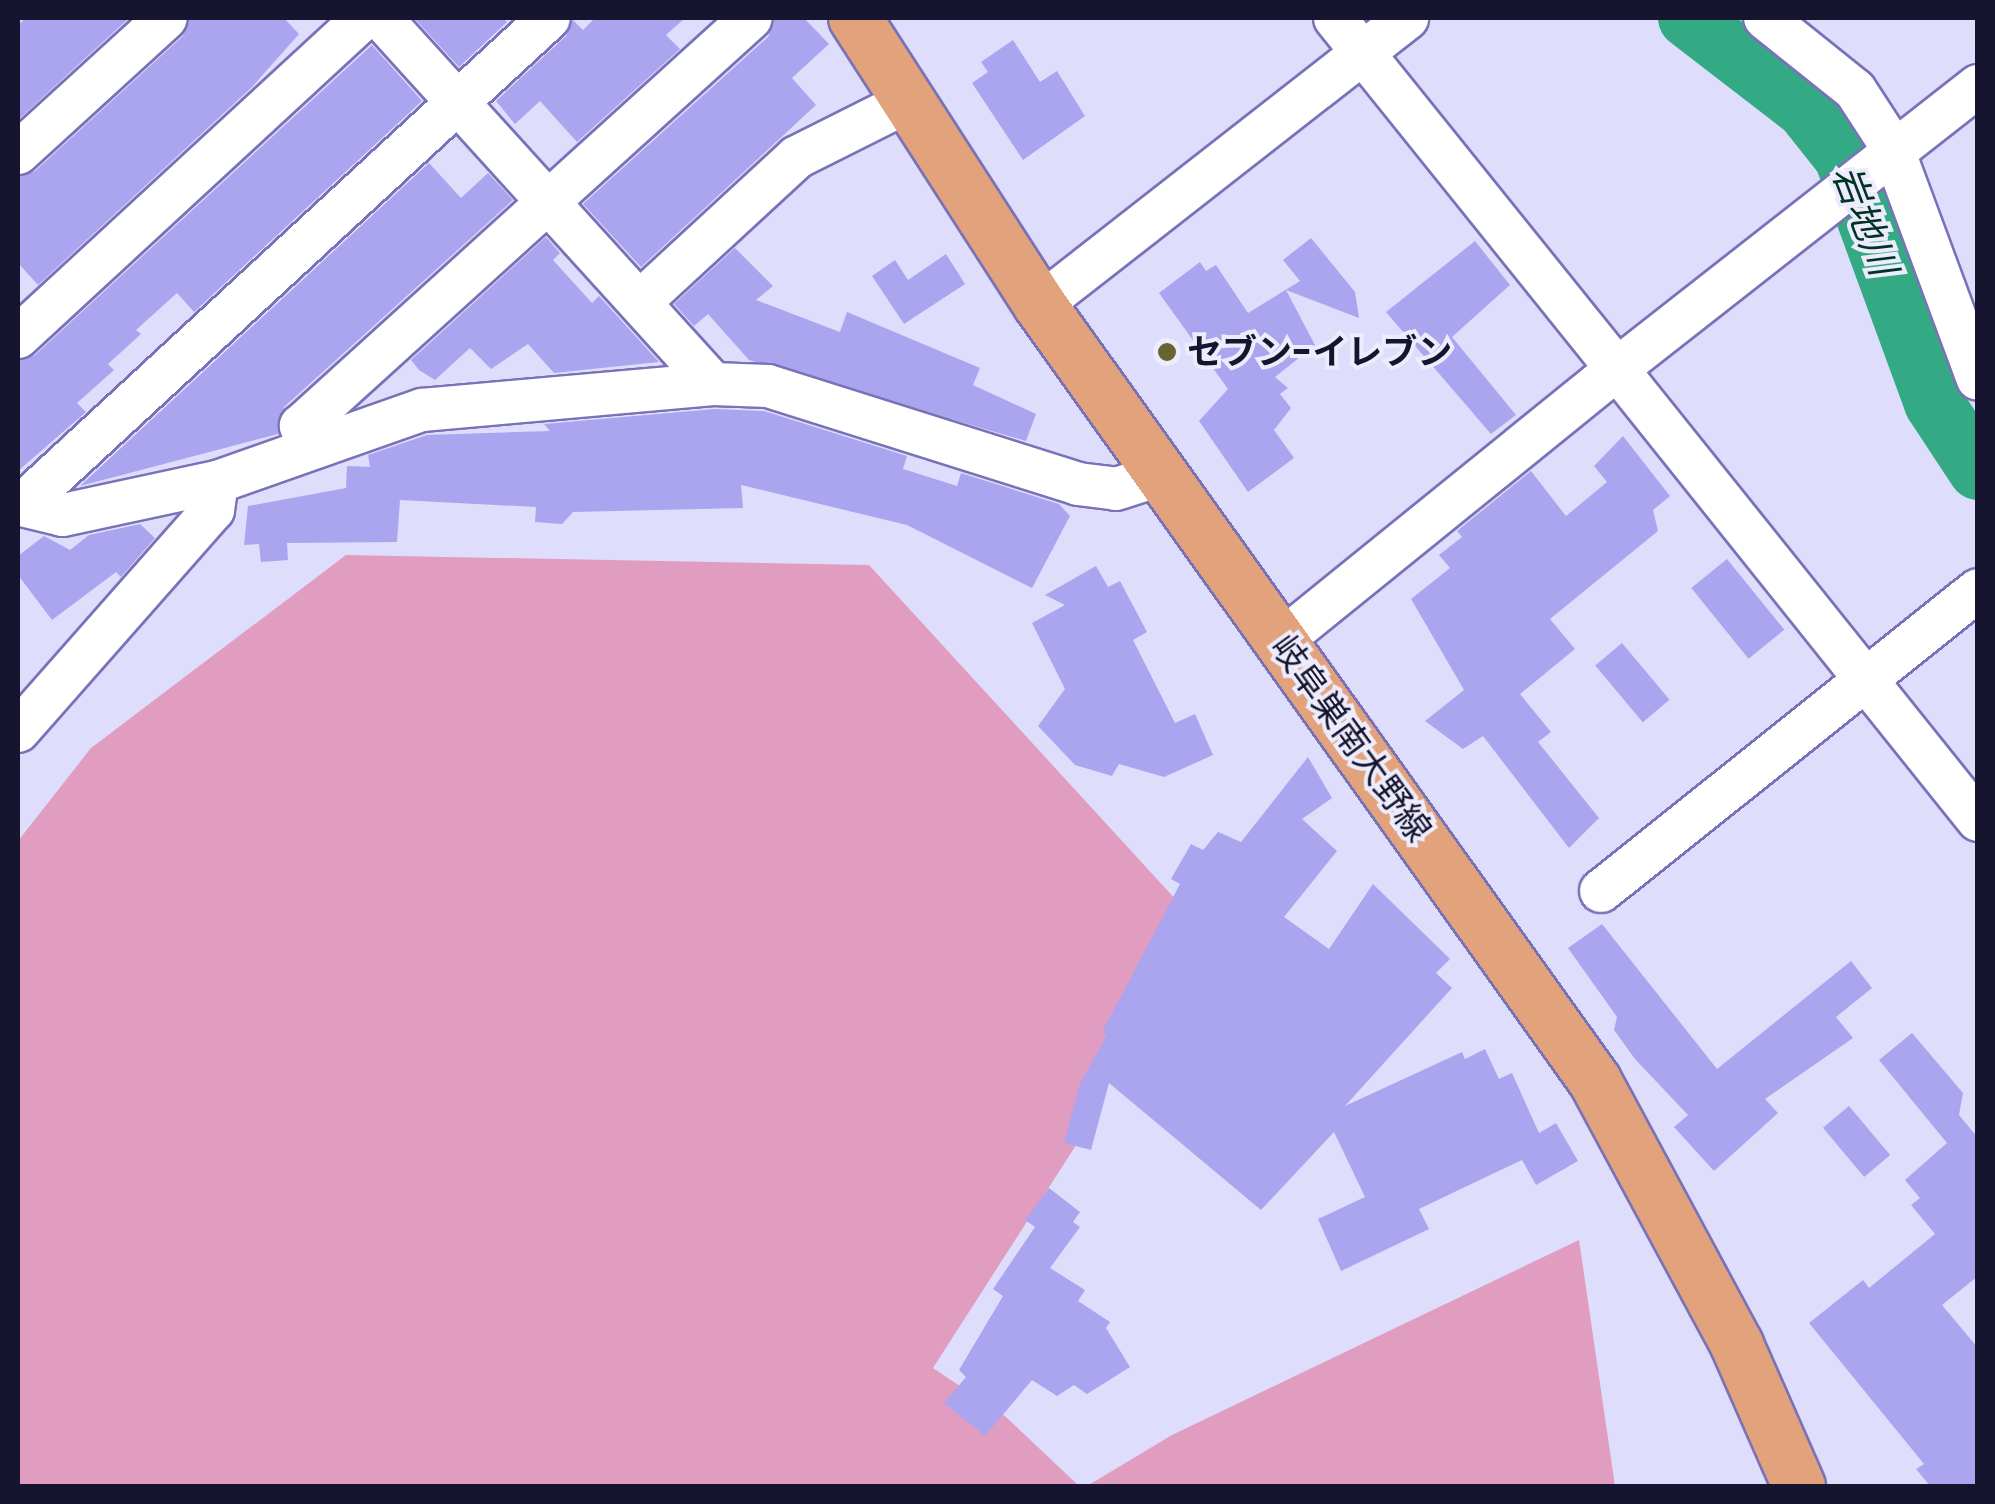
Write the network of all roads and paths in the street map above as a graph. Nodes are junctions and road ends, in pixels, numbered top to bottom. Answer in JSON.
{"nodes":[{"id":1,"x":166,"y":18,"type":"edge"},
{"id":2,"x":364,"y":18,"type":"edge"},
{"id":3,"x":381,"y":18,"type":"edge"},
{"id":4,"x":549,"y":18,"type":"edge"},
{"id":5,"x":750,"y":18,"type":"edge"},
{"id":6,"x":855,"y":18,"type":"edge"},
{"id":7,"x":1334,"y":18,"type":"edge"},
{"id":8,"x":1407,"y":18,"type":"edge"},
{"id":9,"x":1765,"y":18,"type":"edge"},
{"id":10,"x":1363,"y":53,"type":"junction"},
{"id":11,"x":1978,"y":86,"type":"edge"},
{"id":12,"x":458,"y":101,"type":"junction"},
{"id":13,"x":907,"y":102,"type":"junction"},
{"id":14,"x":18,"y":153,"type":"edge"},
{"id":15,"x":1884,"y":153,"type":"junction"},
{"id":16,"x":548,"y":200,"type":"junction"},
{"id":17,"x":641,"y":301,"type":"junction"},
{"id":18,"x":1040,"y":305,"type":"junction"},
{"id":19,"x":18,"y":337,"type":"edge"},
{"id":20,"x":1617,"y":369,"type":"junction"},
{"id":21,"x":1978,"y":379,"type":"edge"},
{"id":22,"x":713,"y":384,"type":"junction"},
{"id":23,"x":312,"y":446,"type":"junction"},
{"id":24,"x":1163,"y":474,"type":"junction"},
{"id":25,"x":217,"y":482,"type":"junction"},
{"id":26,"x":20,"y":504,"type":"edge"},
{"id":27,"x":1978,"y":590,"type":"edge"},
{"id":28,"x":1282,"y":641,"type":"junction"},
{"id":29,"x":1866,"y":680,"type":"junction"},
{"id":30,"x":18,"y":731,"type":"edge"},
{"id":31,"x":1978,"y":820,"type":"edge"},
{"id":32,"x":1601,"y":892,"type":"dead end"},
{"id":33,"x":1799,"y":1486,"type":"edge"}],
"edges":[{"from":1,"to":14,"type":"street"},
{"from":2,"to":19,"type":"street"},
{"from":3,"to":12,"type":"street"},
{"from":4,"to":12,"type":"street"},
{"from":5,"to":16,"type":"street"},
{"from":6,"to":13,"type":"main road","name":"岐阜巣南大野線"},
{"from":7,"to":10,"type":"street"},
{"from":8,"to":10,"type":"street"},
{"from":9,"to":15,"type":"street"},
{"from":10,"to":18,"type":"street"},
{"from":10,"to":20,"type":"street"},
{"from":11,"to":15,"type":"street"},
{"from":12,"to":16,"type":"street"},
{"from":12,"to":26,"type":"street"},
{"from":13,"to":17,"type":"street"},
{"from":13,"to":18,"type":"main road","name":"岐阜巣南大野線"},
{"from":15,"to":20,"type":"street"},
{"from":15,"to":21,"type":"street"},
{"from":16,"to":17,"type":"street"},
{"from":16,"to":23,"type":"street"},
{"from":17,"to":22,"type":"street"},
{"from":18,"to":24,"type":"main road","name":"岐阜巣南大野線"},
{"from":20,"to":28,"type":"street"},
{"from":20,"to":29,"type":"street"},
{"from":22,"to":23,"type":"street"},
{"from":22,"to":24,"type":"street"},
{"from":23,"to":25,"type":"street"},
{"from":24,"to":28,"type":"main road","name":"岐阜巣南大野線"},
{"from":25,"to":26,"type":"street"},
{"from":25,"to":30,"type":"street"},
{"from":27,"to":29,"type":"street"},
{"from":28,"to":33,"type":"main road","name":"岐阜巣南大野線"},
{"from":29,"to":31,"type":"street"},
{"from":29,"to":32,"type":"street"}]}
